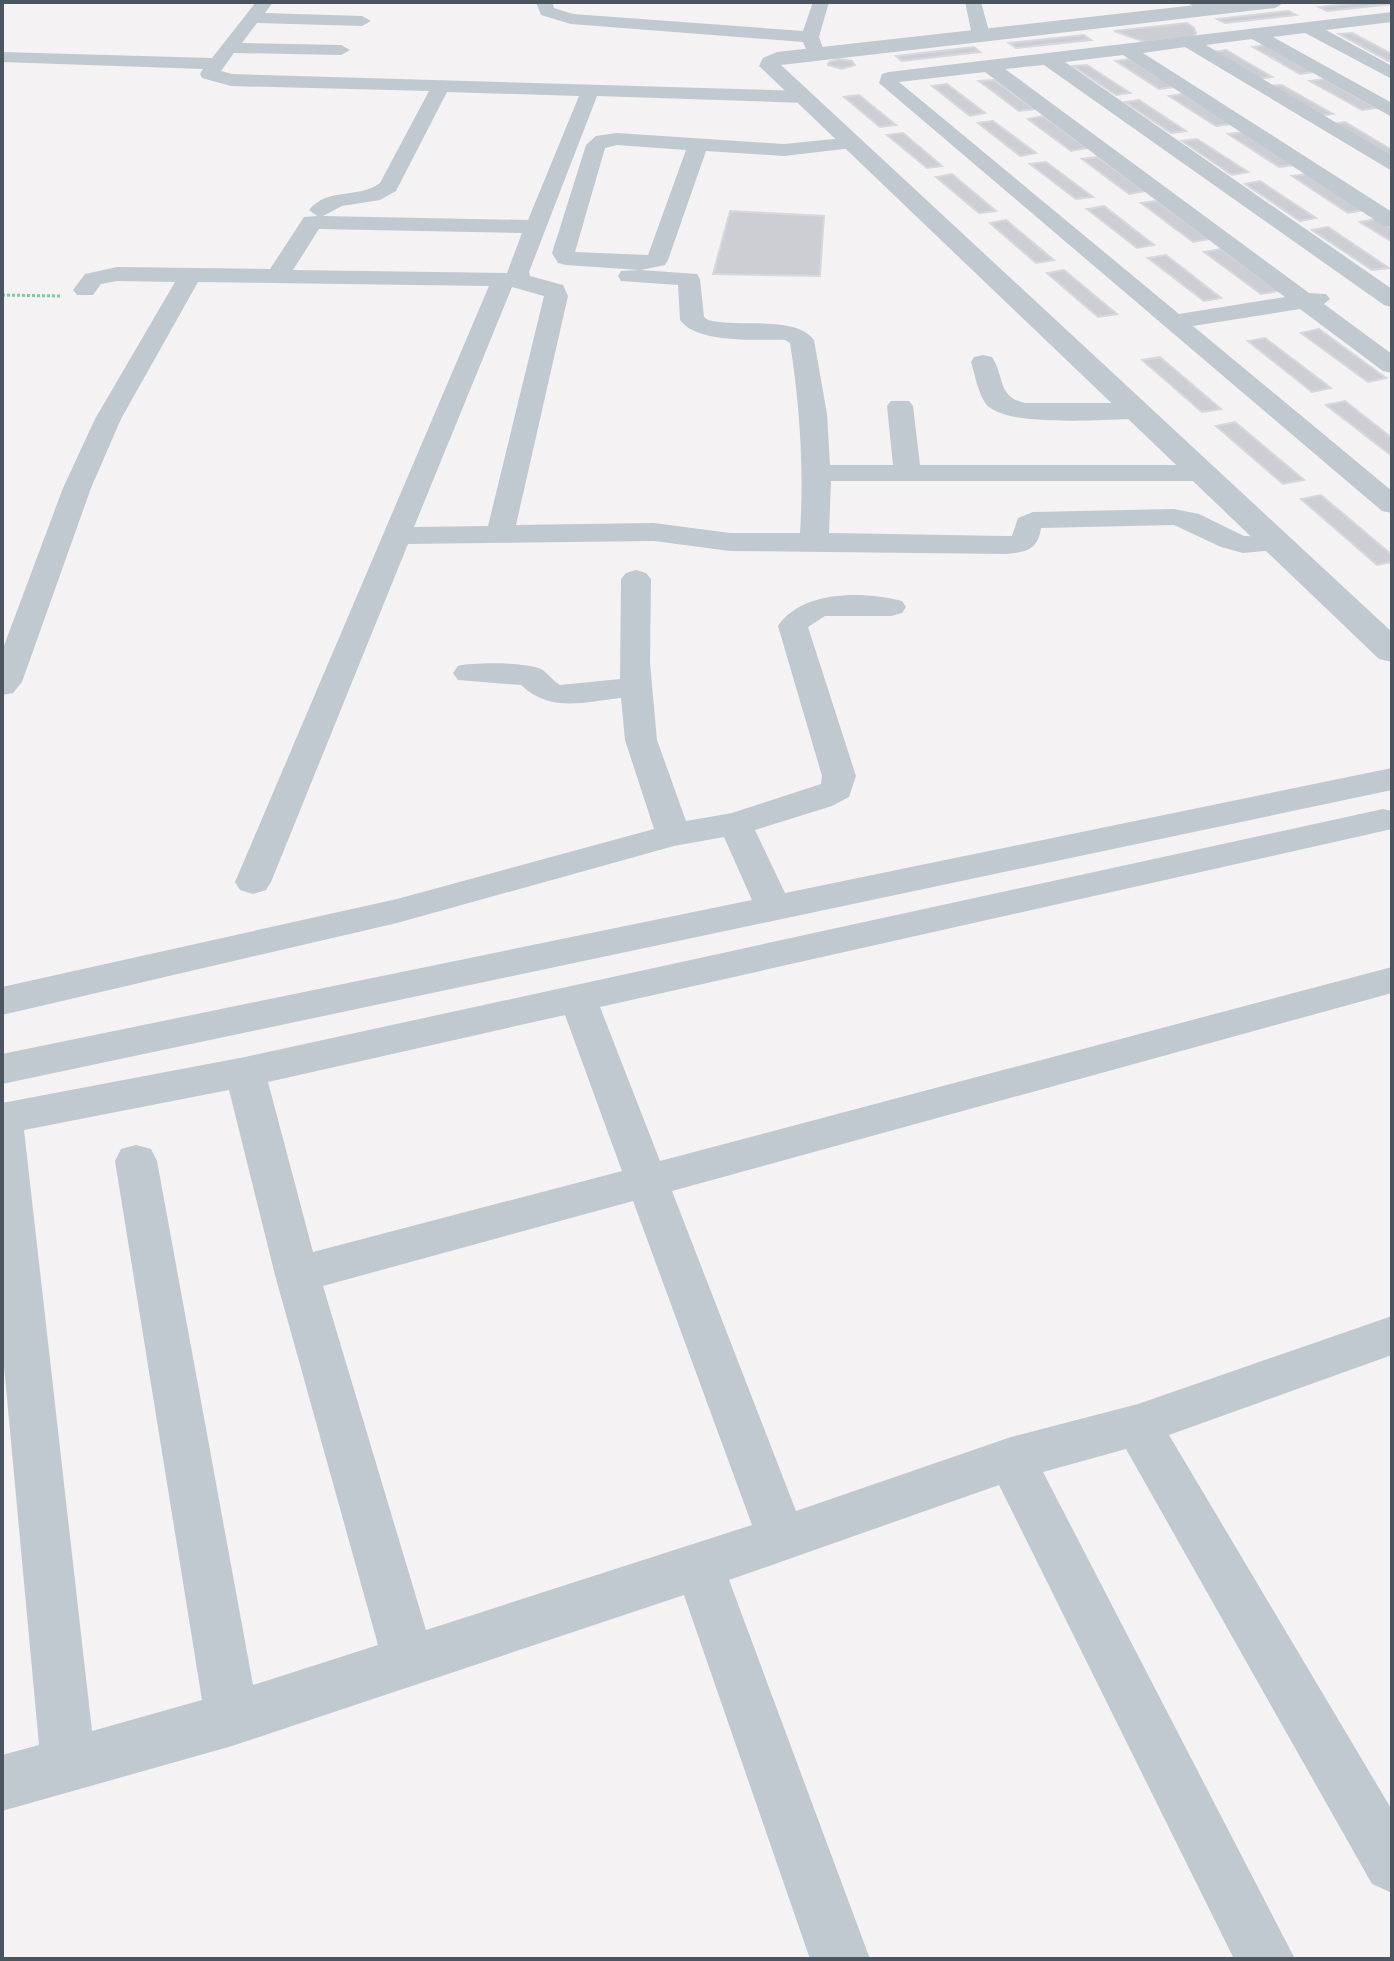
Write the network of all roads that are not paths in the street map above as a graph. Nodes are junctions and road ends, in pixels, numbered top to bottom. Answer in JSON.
{"nodes":[{"id":1,"x":265,"y":2,"type":"edge"},
{"id":2,"x":378,"y":2,"type":"edge"},
{"id":3,"x":544,"y":2,"type":"edge"},
{"id":4,"x":821,"y":2,"type":"edge"},
{"id":5,"x":973,"y":2,"type":"edge"},
{"id":6,"x":1275,"y":2,"type":"edge"},
{"id":7,"x":1201,"y":6,"type":"edge"},
{"id":8,"x":254,"y":18,"type":"junction"},
{"id":9,"x":1391,"y":18,"type":"edge"},
{"id":10,"x":362,"y":21,"type":"junction"},
{"id":11,"x":1307,"y":27,"type":"junction"},
{"id":12,"x":1255,"y":34,"type":"junction"},
{"id":13,"x":981,"y":35,"type":"junction"},
{"id":14,"x":1189,"y":42,"type":"junction"},
{"id":15,"x":813,"y":46,"type":"junction"},
{"id":16,"x":232,"y":48,"type":"junction"},
{"id":17,"x":341,"y":50,"type":"junction"},
{"id":18,"x":1127,"y":50,"type":"junction"},
{"id":19,"x":2,"y":57,"type":"edge"},
{"id":20,"x":1048,"y":59,"type":"junction"},
{"id":21,"x":217,"y":64,"type":"junction"},
{"id":22,"x":990,"y":67,"type":"junction"},
{"id":23,"x":1392,"y":73,"type":"edge"},
{"id":24,"x":317,"y":82,"type":"junction"},
{"id":25,"x":441,"y":86,"type":"junction"},
{"id":26,"x":590,"y":91,"type":"junction"},
{"id":27,"x":806,"y":97,"type":"junction"},
{"id":28,"x":1392,"y":111,"type":"edge"},
{"id":29,"x":854,"y":143,"type":"junction"},
{"id":30,"x":698,"y":144,"type":"junction"},
{"id":31,"x":1392,"y":165,"type":"edge"},
{"id":32,"x":1392,"y":221,"type":"edge"},
{"id":33,"x":312,"y":222,"type":"junction"},
{"id":34,"x":534,"y":227,"type":"junction"},
{"id":35,"x":190,"y":276,"type":"junction"},
{"id":36,"x":276,"y":278,"type":"junction"},
{"id":37,"x":513,"y":278,"type":"junction"},
{"id":38,"x":85,"y":290,"type":"road end"},
{"id":39,"x":1387,"y":292,"type":"edge"},
{"id":40,"x":1307,"y":301,"type":"junction"},
{"id":41,"x":1176,"y":322,"type":"junction"},
{"id":42,"x":983,"y":362,"type":"dead end"},
{"id":43,"x":1392,"y":366,"type":"edge"},
{"id":44,"x":900,"y":406,"type":"dead end"},
{"id":45,"x":1135,"y":411,"type":"junction"},
{"id":46,"x":907,"y":472,"type":"junction"},
{"id":47,"x":1201,"y":473,"type":"junction"},
{"id":48,"x":817,"y":477,"type":"junction"},
{"id":49,"x":1392,"y":505,"type":"edge"},
{"id":50,"x":500,"y":534,"type":"junction"},
{"id":51,"x":398,"y":536,"type":"junction"},
{"id":52,"x":814,"y":541,"type":"junction"},
{"id":53,"x":1275,"y":543,"type":"junction"},
{"id":54,"x":636,"y":579,"type":"dead end"},
{"id":55,"x":891,"y":607,"type":"dead end"},
{"id":56,"x":1392,"y":651,"type":"edge"},
{"id":57,"x":469,"y":673,"type":"dead end"},
{"id":58,"x":2,"y":686,"type":"edge"},
{"id":59,"x":636,"y":687,"type":"junction"},
{"id":60,"x":1392,"y":779,"type":"edge"},
{"id":61,"x":1356,"y":786,"type":"junction"},
{"id":62,"x":735,"y":824,"type":"junction"},
{"id":63,"x":1388,"y":824,"type":"edge"},
{"id":64,"x":673,"y":835,"type":"junction"},
{"id":65,"x":253,"y":882,"type":"dead end"},
{"id":66,"x":773,"y":907,"type":"junction"},
{"id":67,"x":1392,"y":980,"type":"edge"},
{"id":68,"x":578,"y":999,"type":"junction"},
{"id":69,"x":2,"y":1001,"type":"edge"},
{"id":70,"x":2,"y":1069,"type":"edge"},
{"id":71,"x":245,"y":1072,"type":"junction"},
{"id":72,"x":2,"y":1120,"type":"edge"},
{"id":73,"x":136,"y":1161,"type":"dead end"},
{"id":74,"x":647,"y":1182,"type":"junction"},
{"id":75,"x":297,"y":1275,"type":"junction"},
{"id":76,"x":1392,"y":1335,"type":"edge"},
{"id":77,"x":1138,"y":1425,"type":"junction"},
{"id":78,"x":1011,"y":1459,"type":"junction"},
{"id":79,"x":782,"y":1539,"type":"junction"},
{"id":80,"x":699,"y":1567,"type":"junction"},
{"id":81,"x":409,"y":1661,"type":"junction"},
{"id":82,"x":232,"y":1719,"type":"junction"},
{"id":83,"x":68,"y":1764,"type":"junction"},
{"id":84,"x":2,"y":1783,"type":"edge"},
{"id":85,"x":1392,"y":1864,"type":"edge"},
{"id":86,"x":840,"y":1959,"type":"edge"},
{"id":87,"x":1265,"y":1959,"type":"edge"}],
"edges":[{"from":1,"to":8,"type":"street"},
{"from":2,"to":10,"type":"street"},
{"from":3,"to":15,"type":"street"},
{"from":4,"to":15,"type":"street"},
{"from":5,"to":13,"type":"street"},
{"from":6,"to":7,"type":"street"},
{"from":7,"to":13,"type":"street"},
{"from":8,"to":10,"type":"street"},
{"from":8,"to":16,"type":"street"},
{"from":9,"to":11,"type":"street"},
{"from":10,"to":17,"type":"street"},
{"from":11,"to":12,"type":"street"},
{"from":11,"to":23,"type":"street"},
{"from":12,"to":14,"type":"street"},
{"from":12,"to":28,"type":"street"},
{"from":13,"to":15,"type":"street"},
{"from":14,"to":18,"type":"street"},
{"from":14,"to":31,"type":"street"},
{"from":15,"to":27,"type":"street"},
{"from":16,"to":17,"type":"street"},
{"from":16,"to":21,"type":"street"},
{"from":17,"to":24,"type":"street"},
{"from":18,"to":20,"type":"street"},
{"from":18,"to":32,"type":"street"},
{"from":19,"to":21,"type":"street"},
{"from":20,"to":22,"type":"street"},
{"from":20,"to":39,"type":"street"},
{"from":21,"to":24,"type":"street"},
{"from":22,"to":40,"type":"street"},
{"from":22,"to":41,"type":"street"},
{"from":24,"to":25,"type":"street"},
{"from":25,"to":26,"type":"street"},
{"from":25,"to":33,"type":"street"},
{"from":26,"to":27,"type":"street"},
{"from":26,"to":34,"type":"street"},
{"from":27,"to":29,"type":"street"},
{"from":29,"to":30,"type":"street"},
{"from":29,"to":45,"type":"street"},
{"from":30,"to":30,"type":"street"},
{"from":33,"to":34,"type":"street"},
{"from":33,"to":36,"type":"street"},
{"from":34,"to":37,"type":"street"},
{"from":35,"to":36,"type":"street"},
{"from":35,"to":38,"type":"street"},
{"from":35,"to":58,"type":"street"},
{"from":36,"to":37,"type":"street"},
{"from":37,"to":48,"type":"street"},
{"from":37,"to":50,"type":"street"},
{"from":37,"to":51,"type":"street"},
{"from":39,"to":40,"type":"street"},
{"from":40,"to":41,"type":"street"},
{"from":40,"to":43,"type":"street"},
{"from":41,"to":49,"type":"street"},
{"from":42,"to":45,"type":"street"},
{"from":44,"to":46,"type":"street"},
{"from":45,"to":47,"type":"street"},
{"from":46,"to":47,"type":"street"},
{"from":46,"to":48,"type":"street"},
{"from":47,"to":53,"type":"street"},
{"from":48,"to":52,"type":"street"},
{"from":50,"to":51,"type":"street"},
{"from":50,"to":52,"type":"street"},
{"from":51,"to":65,"type":"street"},
{"from":52,"to":53,"type":"street"},
{"from":53,"to":56,"type":"street"},
{"from":54,"to":59,"type":"street"},
{"from":55,"to":62,"type":"street"},
{"from":57,"to":59,"type":"street"},
{"from":59,"to":64,"type":"street"},
{"from":60,"to":61,"type":"street"},
{"from":61,"to":63,"type":"street"},
{"from":61,"to":66,"type":"street"},
{"from":62,"to":64,"type":"street"},
{"from":62,"to":66,"type":"street"},
{"from":63,"to":68,"type":"street"},
{"from":64,"to":69,"type":"street"},
{"from":66,"to":70,"type":"street"},
{"from":67,"to":74,"type":"street"},
{"from":68,"to":71,"type":"street"},
{"from":68,"to":74,"type":"street"},
{"from":71,"to":72,"type":"street"},
{"from":71,"to":75,"type":"street"},
{"from":72,"to":83,"type":"street"},
{"from":73,"to":82,"type":"street"},
{"from":74,"to":75,"type":"street"},
{"from":74,"to":79,"type":"street"},
{"from":75,"to":81,"type":"street"},
{"from":76,"to":77,"type":"street"},
{"from":77,"to":78,"type":"street"},
{"from":77,"to":85,"type":"street"},
{"from":78,"to":79,"type":"street"},
{"from":78,"to":87,"type":"street"},
{"from":79,"to":80,"type":"street"},
{"from":80,"to":81,"type":"street"},
{"from":80,"to":86,"type":"street"},
{"from":81,"to":82,"type":"street"},
{"from":82,"to":83,"type":"street"},
{"from":83,"to":84,"type":"street"}]}
